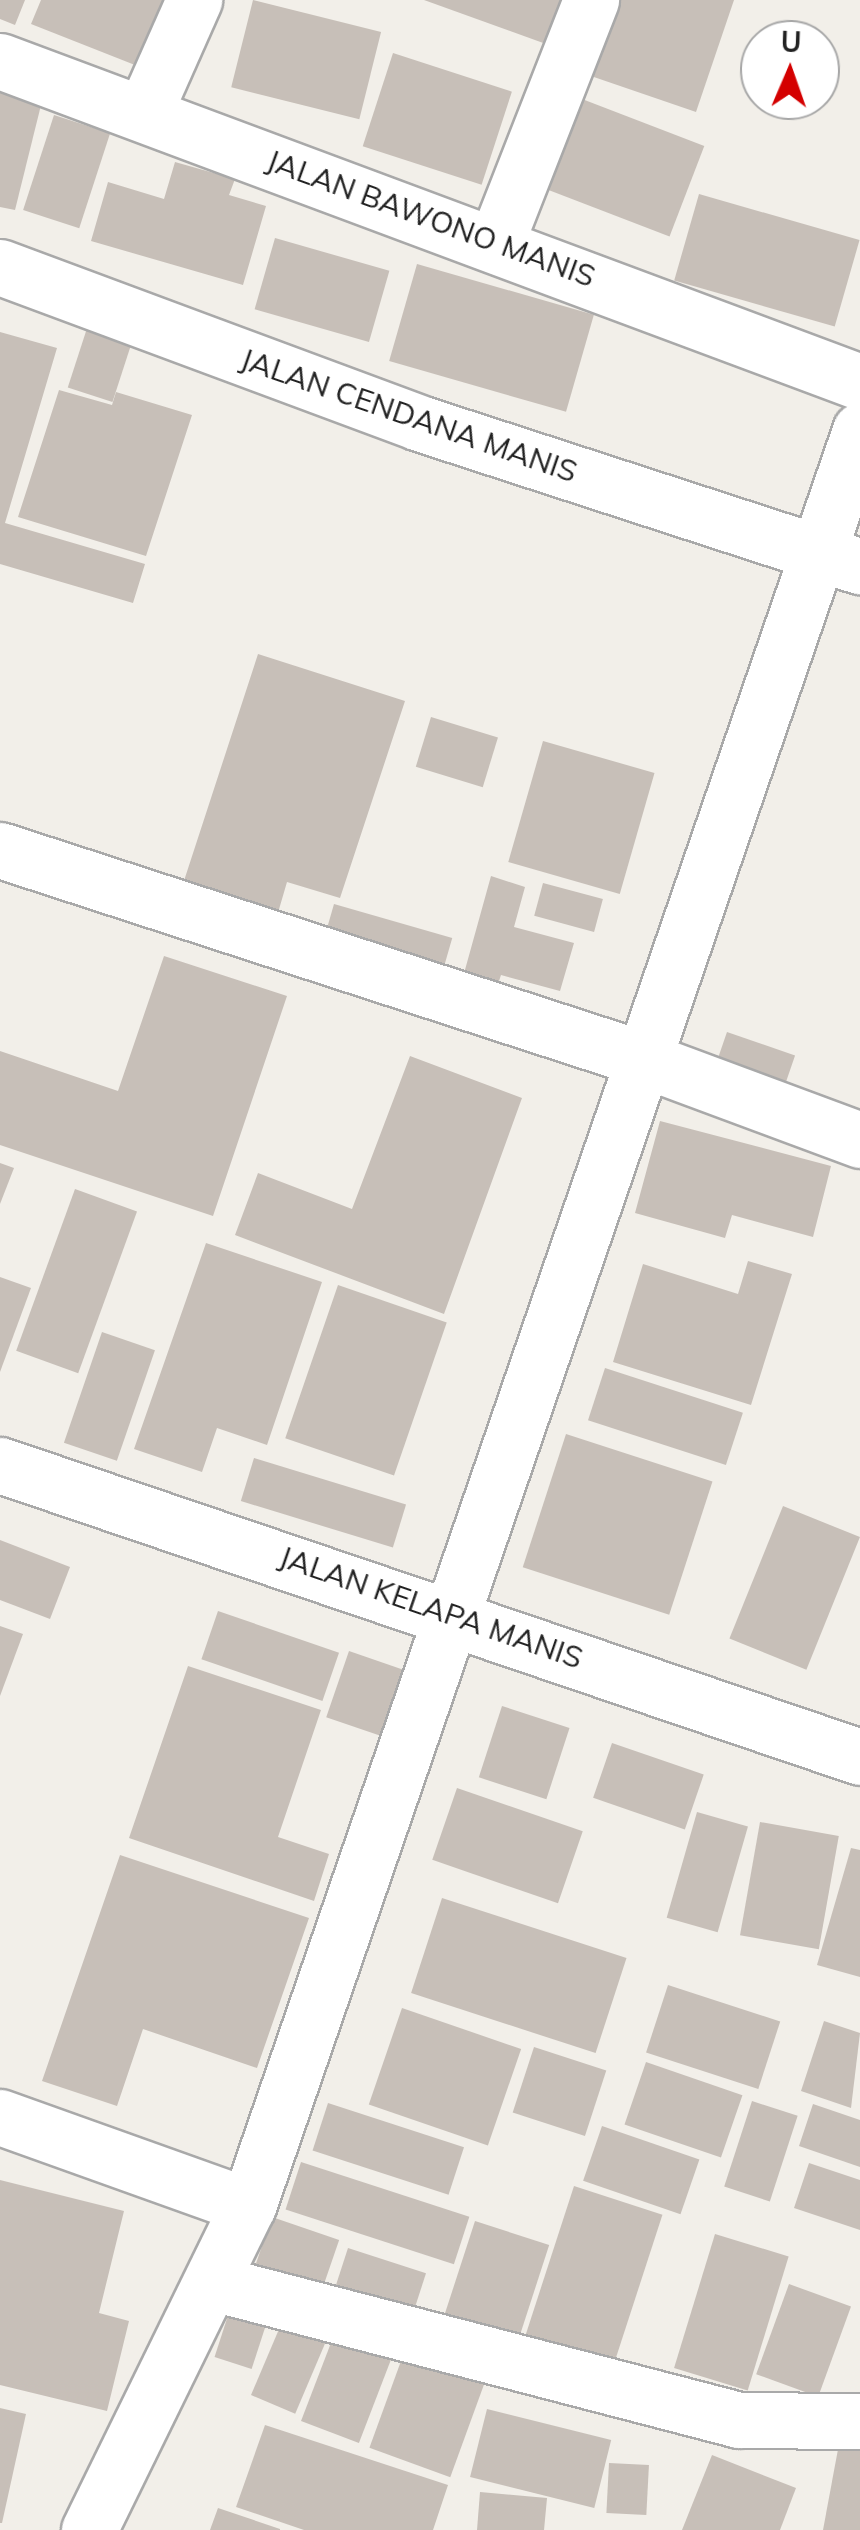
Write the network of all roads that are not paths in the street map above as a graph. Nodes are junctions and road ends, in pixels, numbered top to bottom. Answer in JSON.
{"nodes":[{"id":1,"x":194,"y":0,"type":"edge"},
{"id":2,"x":591,"y":0,"type":"edge"},
{"id":3,"x":0,"y":61,"type":"edge"},
{"id":4,"x":144,"y":112,"type":"junction"},
{"id":5,"x":498,"y":240,"type":"junction"},
{"id":6,"x":0,"y":267,"type":"edge"},
{"id":7,"x":860,"y":382,"type":"edge"},
{"id":8,"x":860,"y":431,"type":"edge"},
{"id":9,"x":840,"y":560,"type":"edge"},
{"id":10,"x":0,"y":850,"type":"edge"},
{"id":11,"x":637,"y":1057,"type":"junction"},
{"id":12,"x":860,"y":1140,"type":"edge"},
{"id":13,"x":0,"y":1464,"type":"edge"},
{"id":14,"x":456,"y":1612,"type":"junction"},
{"id":15,"x":860,"y":1757,"type":"edge"},
{"id":16,"x":0,"y":2118,"type":"edge"},
{"id":17,"x":248,"y":2206,"type":"junction"},
{"id":18,"x":217,"y":2284,"type":"junction"},
{"id":19,"x":860,"y":2421,"type":"edge"},
{"id":20,"x":89,"y":2530,"type":"edge"}],
"edges":[{"from":1,"to":4,"type":"street"},
{"from":2,"to":5,"type":"street"},
{"from":3,"to":4,"type":"street","name":"JALAN BAWONO MANIS"},
{"from":4,"to":5,"type":"street","name":"JALAN BAWONO MANIS"},
{"from":5,"to":7,"type":"street","name":"JALAN BAWONO MANIS"},
{"from":6,"to":9,"type":"street","name":"JALAN CENDANA MANIS"},
{"from":8,"to":9,"type":"street"},
{"from":9,"to":11,"type":"street"},
{"from":10,"to":11,"type":"street"},
{"from":11,"to":12,"type":"street"},
{"from":11,"to":14,"type":"street"},
{"from":13,"to":14,"type":"street","name":"JALAN KELAPA MANIS"},
{"from":14,"to":15,"type":"street","name":"JALAN KELAPA MANIS"},
{"from":14,"to":17,"type":"street"},
{"from":16,"to":17,"type":"street"},
{"from":17,"to":18,"type":"street"},
{"from":18,"to":19,"type":"street"},
{"from":18,"to":20,"type":"street"}]}
